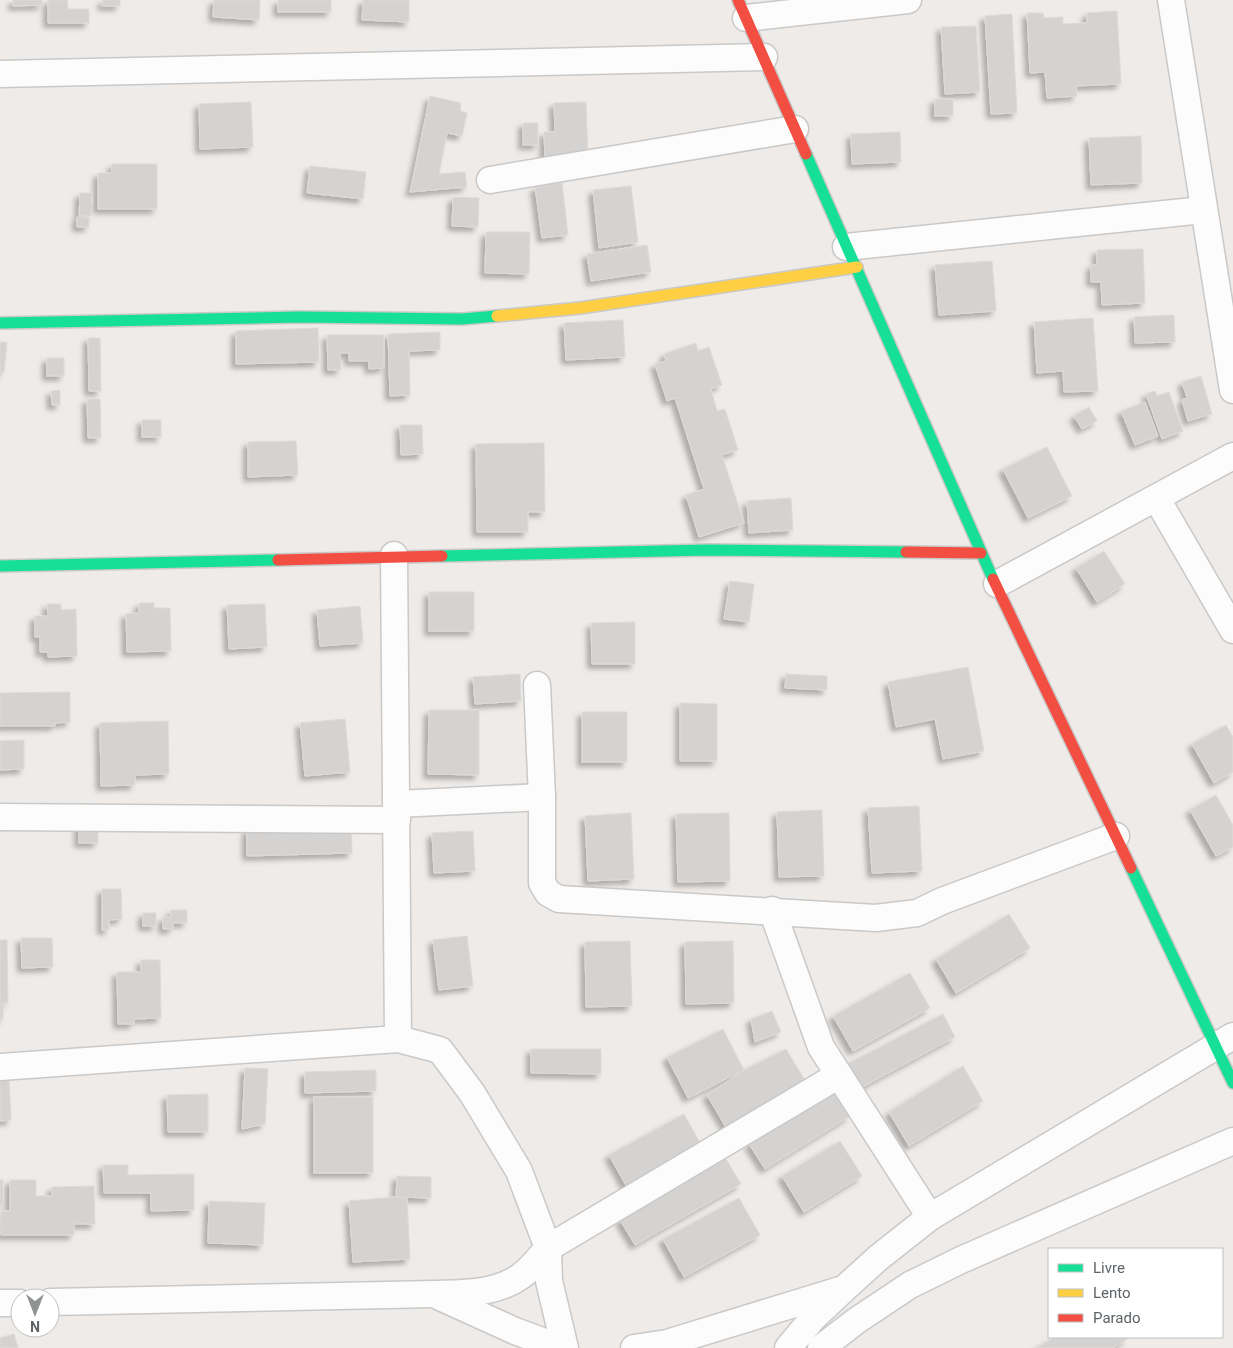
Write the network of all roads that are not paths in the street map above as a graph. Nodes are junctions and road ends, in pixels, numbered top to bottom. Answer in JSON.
{"nodes":[{"id":1,"x":908,"y":0,"type":"edge"},
{"id":2,"x":1171,"y":0,"type":"edge"},
{"id":3,"x":742,"y":9,"type":"edge"},
{"id":4,"x":764,"y":57,"type":"junction"},
{"id":5,"x":0,"y":74,"type":"edge"},
{"id":6,"x":795,"y":130,"type":"junction"},
{"id":7,"x":490,"y":180,"type":"dead end"},
{"id":8,"x":1203,"y":210,"type":"junction"},
{"id":9,"x":852,"y":257,"type":"junction"},
{"id":10,"x":0,"y":323,"type":"edge"},
{"id":11,"x":1233,"y":390,"type":"edge"},
{"id":12,"x":1233,"y":456,"type":"edge"},
{"id":13,"x":1157,"y":499,"type":"junction"},
{"id":14,"x":981,"y":553,"type":"junction"},
{"id":15,"x":394,"y":555,"type":"junction"},
{"id":16,"x":0,"y":566,"type":"edge"},
{"id":17,"x":997,"y":584,"type":"junction"},
{"id":18,"x":1233,"y":630,"type":"edge"},
{"id":19,"x":537,"y":685,"type":"dead end"},
{"id":20,"x":542,"y":797,"type":"junction"},
{"id":21,"x":397,"y":812,"type":"junction"},
{"id":22,"x":0,"y":817,"type":"edge"},
{"id":23,"x":1116,"y":836,"type":"junction"},
{"id":24,"x":772,"y":910,"type":"junction"},
{"id":25,"x":398,"y":1039,"type":"junction"},
{"id":26,"x":1224,"y":1042,"type":"edge"},
{"id":27,"x":0,"y":1067,"type":"edge"},
{"id":28,"x":839,"y":1075,"type":"junction"},
{"id":29,"x":1233,"y":1083,"type":"edge"},
{"id":30,"x":1233,"y":1141,"type":"edge"},
{"id":31,"x":930,"y":1217,"type":"junction"},
{"id":32,"x":548,"y":1248,"type":"junction"},
{"id":33,"x":845,"y":1288,"type":"junction"},
{"id":34,"x":434,"y":1294,"type":"junction"},
{"id":35,"x":60,"y":1302,"type":"edge"},
{"id":36,"x":663,"y":1345,"type":"edge"},
{"id":37,"x":563,"y":1348,"type":"edge"},
{"id":38,"x":634,"y":1348,"type":"edge"},
{"id":39,"x":788,"y":1348,"type":"edge"},
{"id":40,"x":821,"y":1348,"type":"edge"}],
"edges":[{"from":1,"to":3,"type":"street"},
{"from":2,"to":8,"type":"street"},
{"from":3,"to":4,"type":"street"},
{"from":4,"to":5,"type":"street"},
{"from":4,"to":6,"type":"street"},
{"from":6,"to":7,"type":"street"},
{"from":6,"to":9,"type":"street"},
{"from":8,"to":9,"type":"street"},
{"from":8,"to":11,"type":"street"},
{"from":9,"to":10,"type":"street"},
{"from":9,"to":14,"type":"street"},
{"from":12,"to":13,"type":"street"},
{"from":13,"to":17,"type":"street"},
{"from":13,"to":18,"type":"street"},
{"from":14,"to":15,"type":"street"},
{"from":14,"to":17,"type":"street"},
{"from":15,"to":16,"type":"street"},
{"from":15,"to":21,"type":"street"},
{"from":17,"to":23,"type":"street"},
{"from":19,"to":20,"type":"street"},
{"from":20,"to":21,"type":"street"},
{"from":20,"to":24,"type":"street"},
{"from":21,"to":22,"type":"street"},
{"from":21,"to":25,"type":"street"},
{"from":23,"to":24,"type":"street"},
{"from":23,"to":26,"type":"street"},
{"from":24,"to":28,"type":"street"},
{"from":25,"to":27,"type":"street"},
{"from":25,"to":32,"type":"street"},
{"from":26,"to":29,"type":"street"},
{"from":26,"to":31,"type":"street"},
{"from":28,"to":31,"type":"street"},
{"from":28,"to":32,"type":"street"},
{"from":30,"to":40,"type":"street"},
{"from":31,"to":33,"type":"street"},
{"from":32,"to":34,"type":"street"},
{"from":32,"to":37,"type":"street"},
{"from":33,"to":36,"type":"street"},
{"from":33,"to":39,"type":"street"},
{"from":34,"to":35,"type":"street"},
{"from":34,"to":37,"type":"street"},
{"from":36,"to":38,"type":"street"}]}
